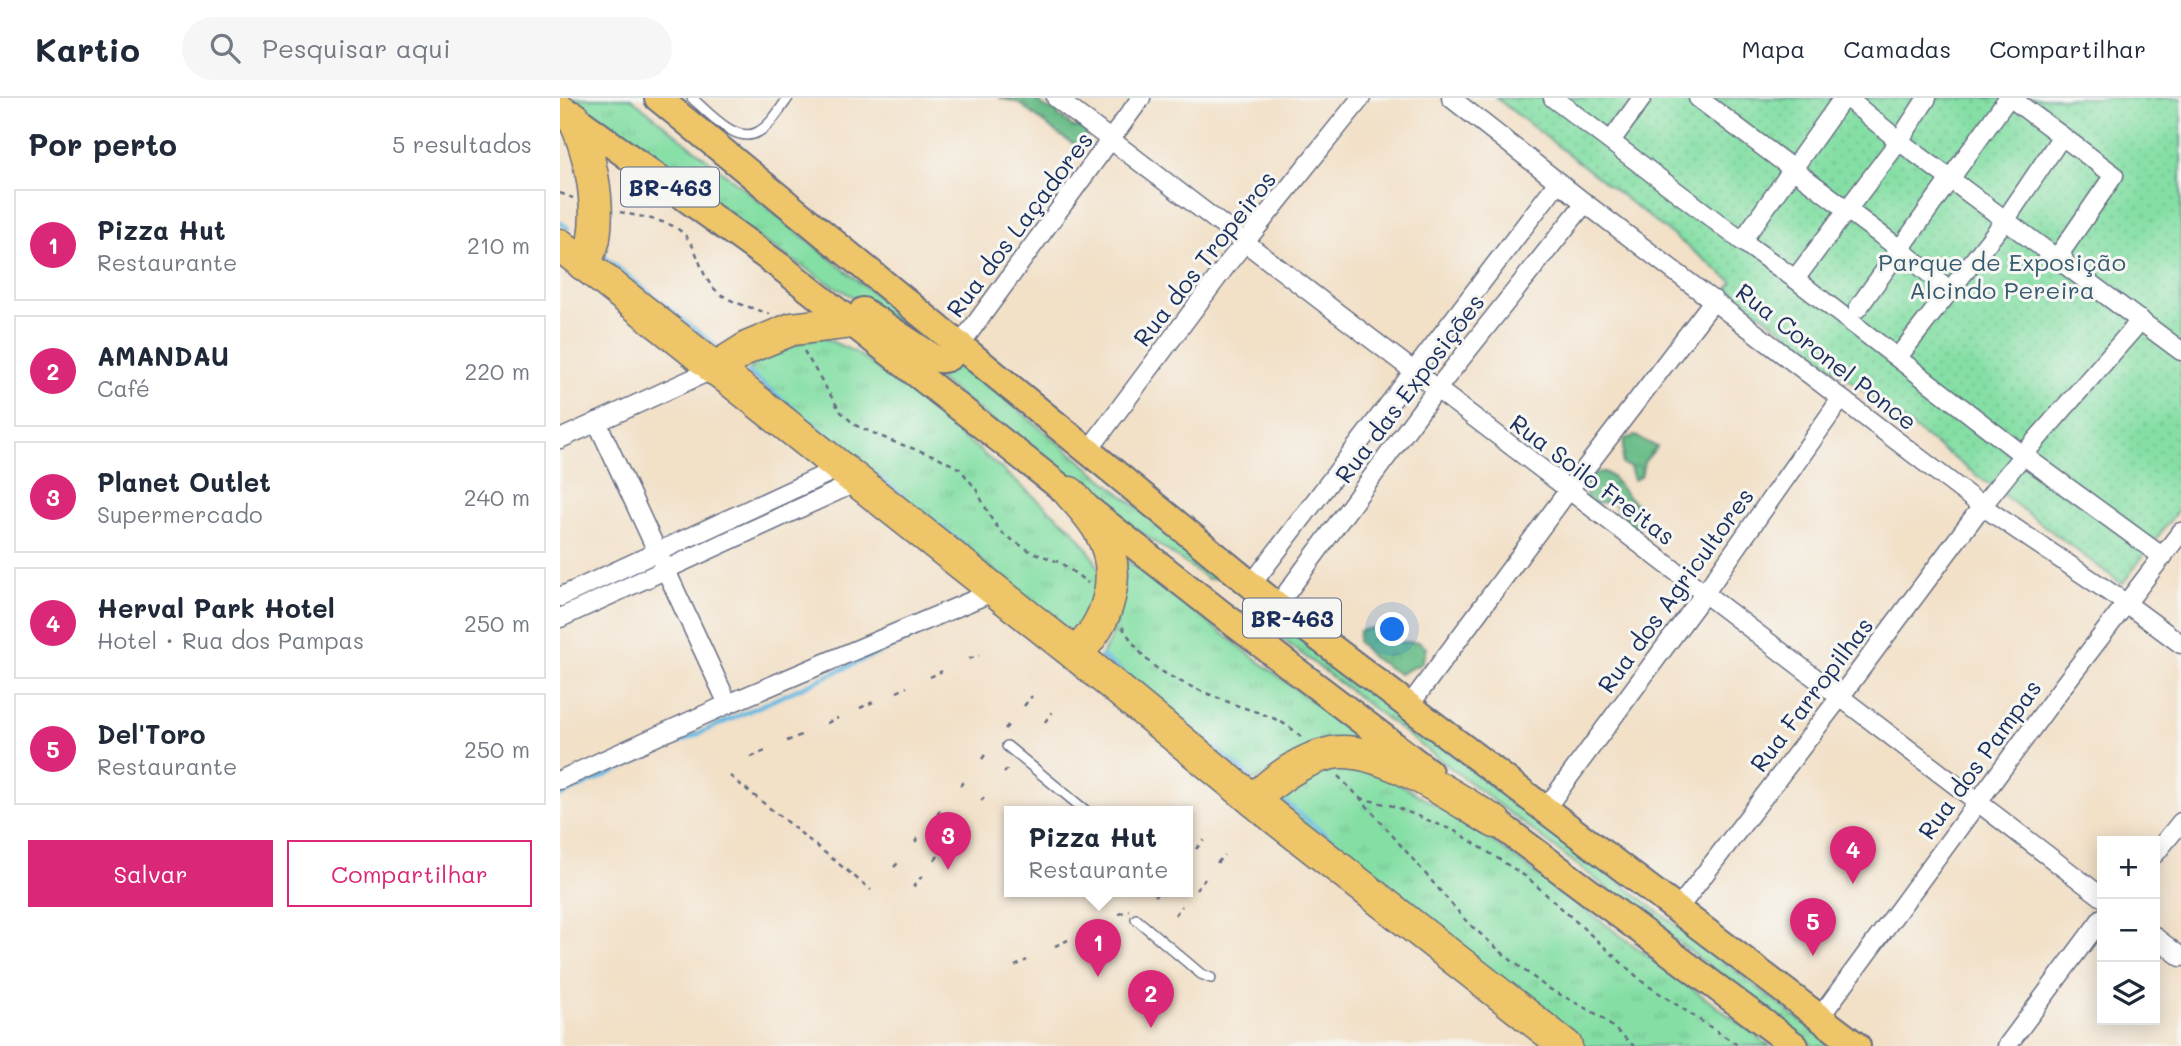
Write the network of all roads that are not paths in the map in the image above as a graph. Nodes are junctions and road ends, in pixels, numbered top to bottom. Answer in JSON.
{"nodes":[{"id":1,"x":658,"y":98,"type":"edge"},
{"id":2,"x":692,"y":98,"type":"edge"},
{"id":3,"x":788,"y":98,"type":"edge"},
{"id":4,"x":1056,"y":98,"type":"edge"},
{"id":5,"x":1141,"y":98,"type":"edge"},
{"id":6,"x":1361,"y":98,"type":"edge"},
{"id":7,"x":1451,"y":98,"type":"edge"},
{"id":8,"x":1553,"y":98,"type":"edge"},
{"id":9,"x":1629,"y":98,"type":"edge"},
{"id":10,"x":1642,"y":98,"type":"edge"},
{"id":11,"x":1698,"y":98,"type":"edge"},
{"id":12,"x":1845,"y":98,"type":"edge"},
{"id":13,"x":1927,"y":98,"type":"edge"},
{"id":14,"x":2009,"y":98,"type":"edge"},
{"id":15,"x":567,"y":113,"type":"edge"},
{"id":16,"x":2062,"y":136,"type":"junction"},
{"id":17,"x":1606,"y":138,"type":"junction"},
{"id":18,"x":1899,"y":141,"type":"junction"},
{"id":19,"x":1111,"y":142,"type":"junction"},
{"id":20,"x":1793,"y":170,"type":"junction"},
{"id":21,"x":1951,"y":179,"type":"junction"},
{"id":22,"x":1558,"y":182,"type":"junction"},
{"id":23,"x":1585,"y":203,"type":"junction"},
{"id":24,"x":1848,"y":210,"type":"junction"},
{"id":25,"x":2006,"y":219,"type":"junction"},
{"id":26,"x":1742,"y":241,"type":"junction"},
{"id":27,"x":1244,"y":244,"type":"junction"},
{"id":28,"x":1901,"y":250,"type":"junction"},
{"id":29,"x":572,"y":254,"type":"edge"},
{"id":30,"x":2065,"y":263,"type":"junction"},
{"id":31,"x":781,"y":267,"type":"junction"},
{"id":32,"x":1795,"y":279,"type":"junction"},
{"id":33,"x":1949,"y":290,"type":"junction"},
{"id":34,"x":1714,"y":300,"type":"junction"},
{"id":35,"x":1858,"y":308,"type":"dead end"},
{"id":36,"x":2141,"y":320,"type":"junction"},
{"id":37,"x":852,"y":322,"type":"junction"},
{"id":38,"x":960,"y":345,"type":"junction"},
{"id":39,"x":2181,"y":351,"type":"edge"},
{"id":40,"x":1898,"y":357,"type":"junction"},
{"id":41,"x":714,"y":369,"type":"junction"},
{"id":42,"x":1413,"y":373,"type":"junction"},
{"id":43,"x":1436,"y":390,"type":"junction"},
{"id":44,"x":1841,"y":399,"type":"junction"},
{"id":45,"x":597,"y":422,"type":"junction"},
{"id":46,"x":560,"y":439,"type":"edge"},
{"id":47,"x":1088,"y":451,"type":"junction"},
{"id":48,"x":2023,"y":455,"type":"junction"},
{"id":49,"x":848,"y":475,"type":"junction"},
{"id":50,"x":1568,"y":491,"type":"junction"},
{"id":51,"x":1070,"y":493,"type":"junction"},
{"id":52,"x":1982,"y":506,"type":"junction"},
{"id":53,"x":2181,"y":532,"type":"edge"},
{"id":54,"x":657,"y":552,"type":"junction"},
{"id":55,"x":2163,"y":557,"type":"junction"},
{"id":56,"x":666,"y":569,"type":"junction"},
{"id":57,"x":1251,"y":585,"type":"junction"},
{"id":58,"x":995,"y":591,"type":"junction"},
{"id":59,"x":1704,"y":594,"type":"junction"},
{"id":60,"x":560,"y":597,"type":"edge"},
{"id":61,"x":2127,"y":604,"type":"junction"},
{"id":62,"x":1277,"y":606,"type":"junction"},
{"id":63,"x":1219,"y":612,"type":"junction"},
{"id":64,"x":560,"y":618,"type":"edge"},
{"id":65,"x":2181,"y":644,"type":"edge"},
{"id":66,"x":1074,"y":654,"type":"junction"},
{"id":67,"x":1840,"y":697,"type":"junction"},
{"id":68,"x":728,"y":704,"type":"junction"},
{"id":69,"x":1409,"y":706,"type":"junction"},
{"id":70,"x":1007,"y":746,"type":"dead end"},
{"id":71,"x":560,"y":780,"type":"edge"},
{"id":72,"x":1253,"y":800,"type":"junction"},
{"id":73,"x":1978,"y":802,"type":"junction"},
{"id":74,"x":1080,"y":806,"type":"edge"},
{"id":75,"x":1546,"y":808,"type":"junction"},
{"id":76,"x":1495,"y":822,"type":"junction"},
{"id":77,"x":2181,"y":822,"type":"edge"},
{"id":78,"x":2160,"y":848,"type":"edge"},
{"id":79,"x":2097,"y":893,"type":"edge"},
{"id":80,"x":1677,"y":910,"type":"junction"},
{"id":81,"x":1136,"y":919,"type":"dead end"},
{"id":82,"x":2097,"y":925,"type":"edge"},
{"id":83,"x":2160,"y":941,"type":"edge"},
{"id":84,"x":2181,"y":957,"type":"edge"},
{"id":85,"x":1211,"y":978,"type":"dead end"},
{"id":86,"x":1820,"y":1017,"type":"junction"},
{"id":87,"x":1566,"y":1046,"type":"edge"},
{"id":88,"x":1795,"y":1046,"type":"edge"},
{"id":89,"x":1857,"y":1046,"type":"edge"},
{"id":90,"x":2007,"y":1046,"type":"edge"}],
"edges":[{"from":1,"to":38,"type":"main road","number":"BR-463"},
{"from":2,"to":3,"type":"lane"},
{"from":4,"to":19,"type":"street","name":"Rua Soilo Freitas"},
{"from":5,"to":19,"type":"street","name":"Rua dos Laçadores"},
{"from":6,"to":27,"type":"street","name":"Rua dos Tropeiros"},
{"from":7,"to":22,"type":"street","name":"Rua Coronel Ponce"},
{"from":8,"to":17,"type":"street"},
{"from":9,"to":17,"type":"street"},
{"from":10,"to":17,"type":"street"},
{"from":11,"to":20,"type":"street"},
{"from":12,"to":18,"type":"street"},
{"from":12,"to":20,"type":"street"},
{"from":13,"to":18,"type":"street"},
{"from":14,"to":16,"type":"street"},
{"from":14,"to":21,"type":"street"},
{"from":15,"to":29,"type":"highway"},
{"from":15,"to":31,"type":"main road","number":"BR-463"},
{"from":16,"to":25,"type":"street"},
{"from":16,"to":30,"type":"street"},
{"from":17,"to":26,"type":"street"},
{"from":18,"to":21,"type":"street"},
{"from":18,"to":24,"type":"street"},
{"from":19,"to":27,"type":"street","name":"Rua Soilo Freitas"},
{"from":19,"to":38,"type":"street","name":"Rua dos Laçadores"},
{"from":20,"to":24,"type":"street"},
{"from":20,"to":26,"type":"street"},
{"from":21,"to":25,"type":"street"},
{"from":21,"to":28,"type":"street"},
{"from":22,"to":23,"type":"street","name":"Rua Coronel Ponce"},
{"from":22,"to":42,"type":"street","name":"Rua das Exposições"},
{"from":23,"to":34,"type":"street","name":"Rua Coronel Ponce"},
{"from":23,"to":43,"type":"street","name":"Rua das Exposições"},
{"from":24,"to":28,"type":"street"},
{"from":24,"to":32,"type":"street"},
{"from":25,"to":30,"type":"street"},
{"from":25,"to":33,"type":"street"},
{"from":26,"to":32,"type":"street"},
{"from":27,"to":42,"type":"street","name":"Rua Soilo Freitas"},
{"from":27,"to":47,"type":"street","name":"Rua dos Tropeiros"},
{"from":28,"to":33,"type":"street"},
{"from":28,"to":35,"type":"street"},
{"from":29,"to":41,"type":"highway"},
{"from":30,"to":36,"type":"street"},
{"from":31,"to":37,"type":"main road","number":"BR-463"},
{"from":31,"to":38,"type":"main road"},
{"from":32,"to":40,"type":"street"},
{"from":33,"to":40,"type":"street"},
{"from":34,"to":44,"type":"street","name":"Rua Coronel Ponce"},
{"from":34,"to":50,"type":"street"},
{"from":36,"to":39,"type":"street"},
{"from":36,"to":48,"type":"street","name":"Rua Farropilhas"},
{"from":37,"to":41,"type":"highway"},
{"from":37,"to":51,"type":"main road","number":"BR-463"},
{"from":38,"to":47,"type":"main road","number":"BR-463"},
{"from":40,"to":48,"type":"street"},
{"from":41,"to":45,"type":"street"},
{"from":41,"to":49,"type":"highway"},
{"from":42,"to":43,"type":"street","name":"Rua Soilo Freitas"},
{"from":42,"to":57,"type":"street","name":"Rua das Exposições"},
{"from":43,"to":50,"type":"street","name":"Rua Soilo Freitas"},
{"from":43,"to":62,"type":"street","name":"Rua das Exposições"},
{"from":44,"to":52,"type":"street","name":"Rua Coronel Ponce"},
{"from":44,"to":59,"type":"street","name":"Rua dos Agricultores"},
{"from":45,"to":46,"type":"street"},
{"from":45,"to":54,"type":"street"},
{"from":47,"to":57,"type":"main road","number":"BR-463"},
{"from":48,"to":52,"type":"street","name":"Rua Farropilhas"},
{"from":48,"to":55,"type":"street"},
{"from":49,"to":54,"type":"street"},
{"from":49,"to":56,"type":"street"},
{"from":49,"to":58,"type":"highway"},
{"from":50,"to":59,"type":"street","name":"Rua Soilo Freitas"},
{"from":50,"to":69,"type":"street"},
{"from":51,"to":63,"type":"main road","number":"BR-463"},
{"from":51,"to":66,"type":"highway"},
{"from":52,"to":61,"type":"street","name":"Rua Coronel Ponce"},
{"from":52,"to":67,"type":"street","name":"Rua Farropilhas"},
{"from":53,"to":55,"type":"street","name":"Rua dos Pampas"},
{"from":54,"to":56,"type":"street"},
{"from":54,"to":60,"type":"street"},
{"from":55,"to":61,"type":"street","name":"Rua dos Pampas"},
{"from":56,"to":64,"type":"street"},
{"from":56,"to":68,"type":"street"},
{"from":57,"to":62,"type":"main road","number":"BR-463"},
{"from":58,"to":66,"type":"highway"},
{"from":58,"to":68,"type":"street"},
{"from":59,"to":67,"type":"street","name":"Rua Soilo Freitas"},
{"from":59,"to":75,"type":"street","name":"Rua dos Agricultores"},
{"from":61,"to":65,"type":"street","name":"Rua Coronel Ponce"},
{"from":61,"to":73,"type":"street","name":"Rua dos Pampas"},
{"from":62,"to":63,"type":"main road"},
{"from":62,"to":69,"type":"main road","number":"BR-463"},
{"from":63,"to":76,"type":"main road","number":"BR-463"},
{"from":66,"to":72,"type":"highway"},
{"from":67,"to":73,"type":"street","name":"Rua Soilo Freitas"},
{"from":67,"to":80,"type":"street","name":"Rua Farropilhas"},
{"from":68,"to":71,"type":"street"},
{"from":69,"to":75,"type":"main road","number":"BR-463"},
{"from":70,"to":74,"type":"lane"},
{"from":72,"to":76,"type":"highway"},
{"from":72,"to":87,"type":"highway"},
{"from":73,"to":79,"type":"street","name":"Rua Soilo Freitas"},
{"from":73,"to":86,"type":"street","name":"Rua dos Pampas"},
{"from":75,"to":80,"type":"main road","number":"BR-463"},
{"from":76,"to":88,"type":"main road","number":"BR-463"},
{"from":77,"to":78,"type":"street"},
{"from":80,"to":86,"type":"main road","number":"BR-463"},
{"from":81,"to":85,"type":"lane"},
{"from":82,"to":90,"type":"street"},
{"from":83,"to":84,"type":"street"},
{"from":86,"to":89,"type":"main road","number":"BR-463"}]}
